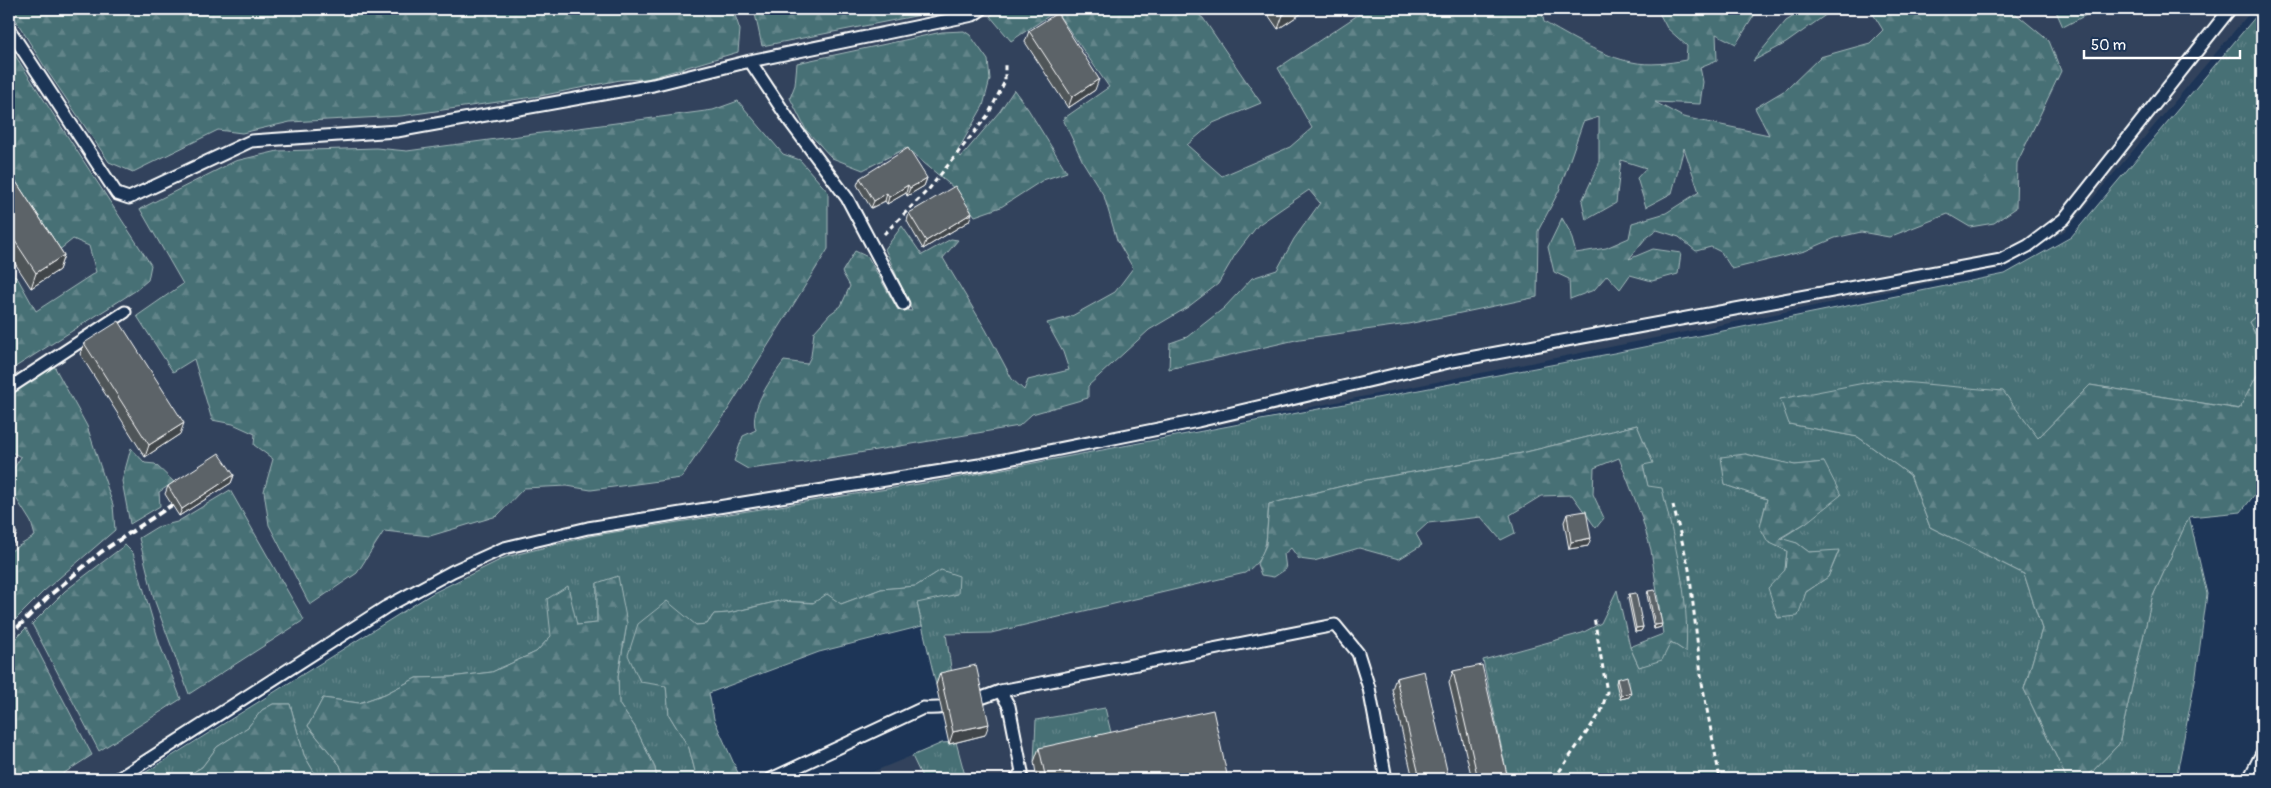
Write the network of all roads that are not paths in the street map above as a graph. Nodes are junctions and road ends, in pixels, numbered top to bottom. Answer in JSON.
{"nodes":[{"id":1,"x":982,"y":9,"type":"edge"},
{"id":2,"x":2230,"y":9,"type":"edge"},
{"id":3,"x":9,"y":29,"type":"edge"},
{"id":4,"x":750,"y":61,"type":"junction"},
{"id":5,"x":904,"y":304,"type":"dead end"},
{"id":6,"x":124,"y":312,"type":"dead end"},
{"id":7,"x":9,"y":388,"type":"edge"},
{"id":8,"x":1000,"y":690,"type":"junction"},
{"id":9,"x":2262,"y":753,"type":"edge"},
{"id":10,"x":118,"y":779,"type":"edge"},
{"id":11,"x":771,"y":779,"type":"edge"},
{"id":12,"x":1016,"y":779,"type":"edge"},
{"id":13,"x":1386,"y":779,"type":"edge"},
{"id":14,"x":2249,"y":779,"type":"edge"}],
"edges":[{"from":1,"to":4,"type":"lane"},
{"from":2,"to":10,"type":"lane"},
{"from":3,"to":4,"type":"lane"},
{"from":4,"to":5,"type":"lane"},
{"from":6,"to":7,"type":"lane"},
{"from":8,"to":11,"type":"lane"},
{"from":8,"to":12,"type":"lane"},
{"from":8,"to":13,"type":"lane"},
{"from":9,"to":14,"type":"lane"}]}
